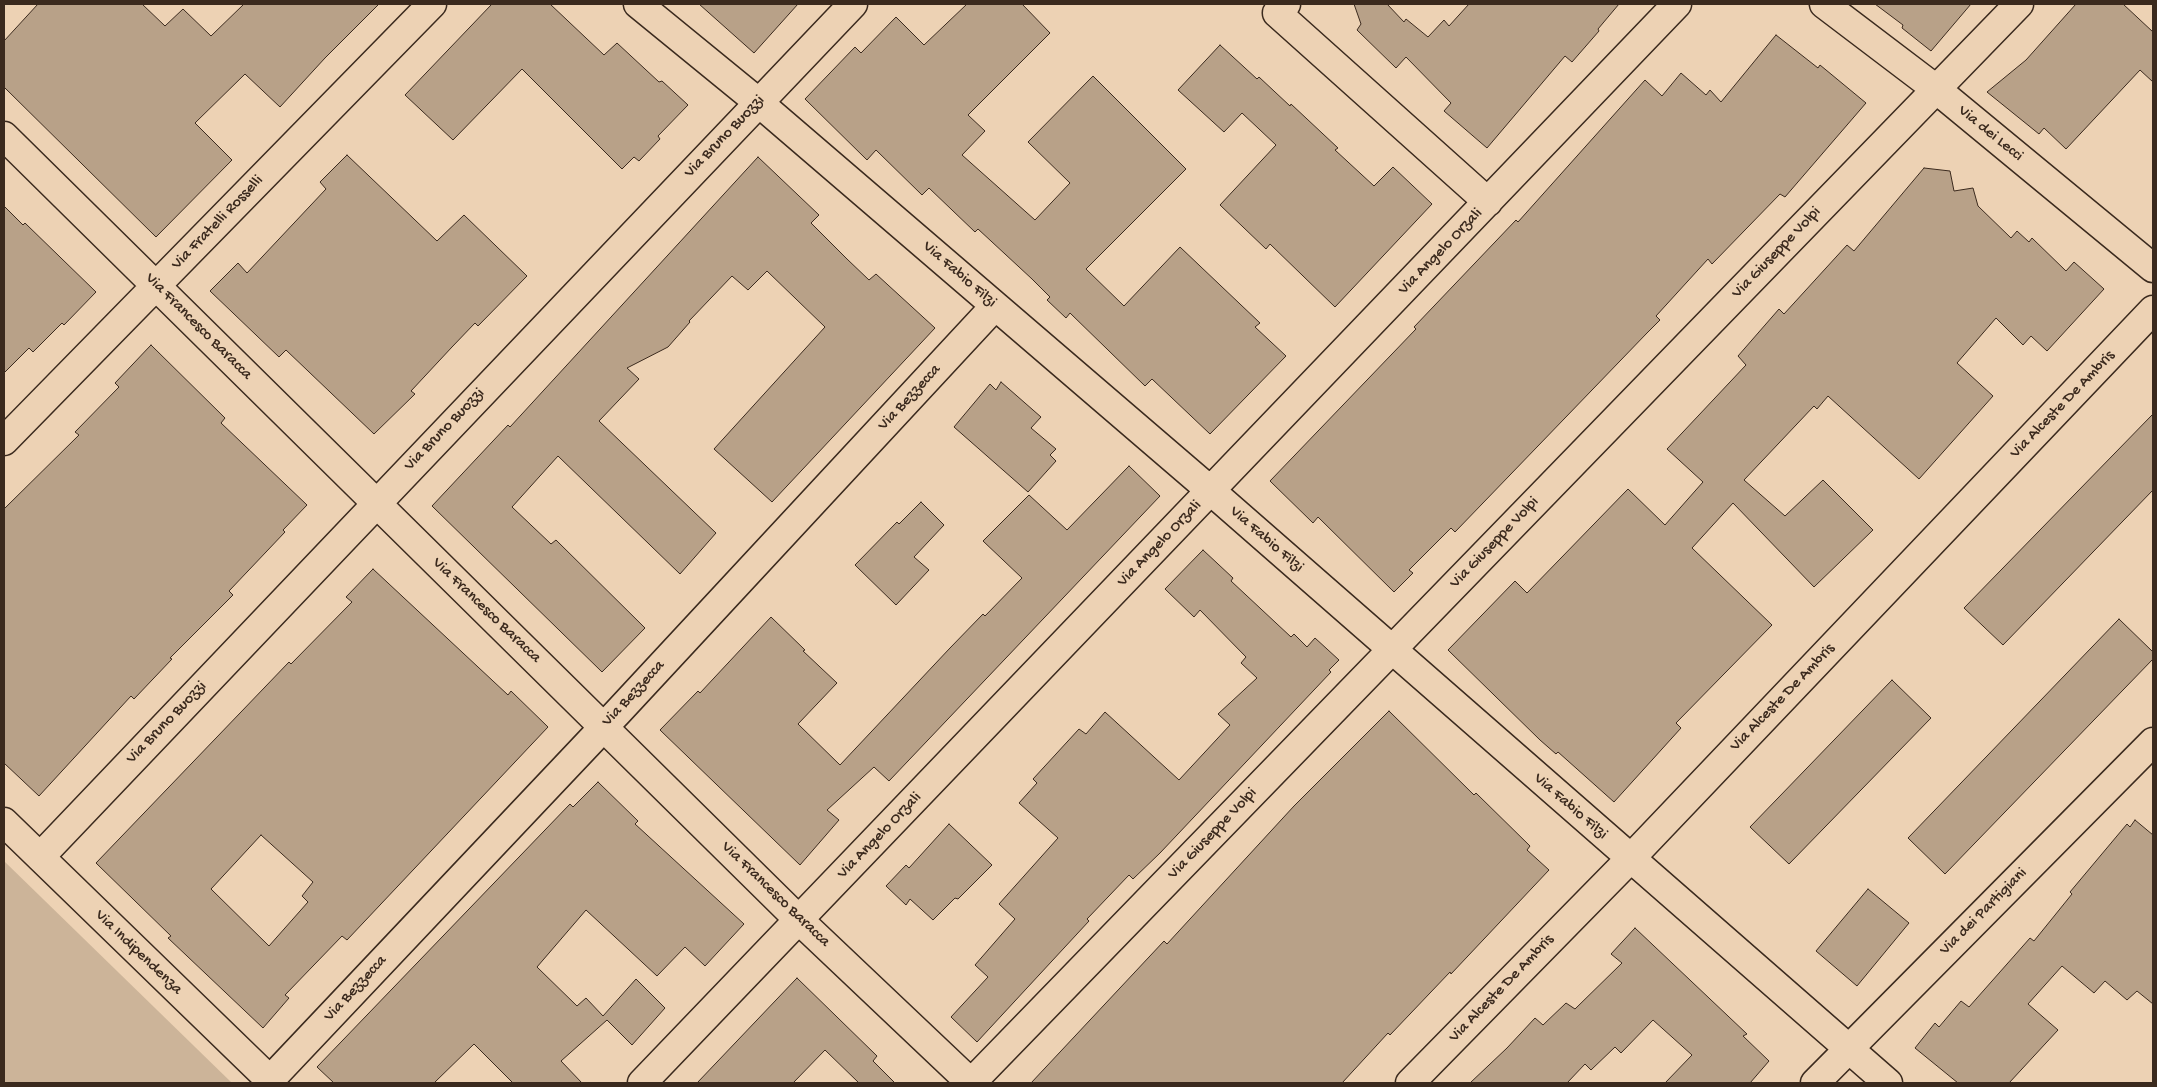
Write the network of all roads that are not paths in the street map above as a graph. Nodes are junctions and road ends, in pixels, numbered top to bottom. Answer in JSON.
{"nodes":[{"id":1,"x":432,"y":4,"type":"edge"},
{"id":2,"x":638,"y":4,"type":"edge"},
{"id":3,"x":853,"y":4,"type":"edge"},
{"id":4,"x":1286,"y":4,"type":"edge"},
{"id":5,"x":1677,"y":4,"type":"edge"},
{"id":6,"x":1824,"y":4,"type":"edge"},
{"id":7,"x":2019,"y":4,"type":"edge"},
{"id":8,"x":1936,"y":89,"type":"junction"},
{"id":9,"x":758,"y":102,"type":"junction"},
{"id":10,"x":4,"y":136,"type":"edge"},
{"id":11,"x":1488,"y":202,"type":"junction"},
{"id":12,"x":2153,"y":268,"type":"edge"},
{"id":13,"x":156,"y":286,"type":"junction"},
{"id":14,"x":995,"y":306,"type":"junction"},
{"id":15,"x":2153,"y":310,"type":"edge"},
{"id":16,"x":4,"y":441,"type":"edge"},
{"id":17,"x":1211,"y":491,"type":"junction"},
{"id":18,"x":375,"y":503,"type":"junction"},
{"id":19,"x":1392,"y":650,"type":"junction"},
{"id":20,"x":604,"y":726,"type":"junction"},
{"id":21,"x":2153,"y":742,"type":"edge"},
{"id":22,"x":4,"y":822,"type":"edge"},
{"id":23,"x":40,"y":857,"type":"junction"},
{"id":24,"x":1630,"y":859,"type":"junction"},
{"id":25,"x":799,"y":920,"type":"junction"},
{"id":26,"x":1848,"y":1049,"type":"junction"},
{"id":27,"x":272,"y":1082,"type":"edge"},
{"id":28,"x":642,"y":1083,"type":"edge"},
{"id":29,"x":971,"y":1083,"type":"edge"},
{"id":30,"x":1410,"y":1083,"type":"edge"},
{"id":31,"x":1815,"y":1083,"type":"edge"},
{"id":32,"x":1888,"y":1083,"type":"edge"}],
"edges":[{"from":1,"to":13,"type":"street","name":"Via Fratelli Rosselli"},
{"from":2,"to":9,"type":"street","name":"Via Fabio Filzi"},
{"from":3,"to":9,"type":"street","name":"Via Bruno Buozzi"},
{"from":4,"to":11,"type":"street"},
{"from":5,"to":11,"type":"street","name":"Via Angelo Orzali"},
{"from":6,"to":8,"type":"street","name":"Via dei Lecci"},
{"from":7,"to":8,"type":"street","name":"Via Giuseppe Volpi"},
{"from":8,"to":12,"type":"street","name":"Via dei Lecci"},
{"from":8,"to":19,"type":"street","name":"Via Giuseppe Volpi"},
{"from":9,"to":14,"type":"street","name":"Via Fabio Filzi"},
{"from":9,"to":18,"type":"street","name":"Via Bruno Buozzi"},
{"from":10,"to":13,"type":"street","name":"Via Francesco Baracca"},
{"from":11,"to":17,"type":"street","name":"Via Angelo Orzali"},
{"from":13,"to":16,"type":"street","name":"Via Fratelli Rosselli"},
{"from":13,"to":18,"type":"street","name":"Via Francesco Baracca"},
{"from":14,"to":17,"type":"street","name":"Via Fabio Filzi"},
{"from":14,"to":20,"type":"street","name":"Via Bezzecca"},
{"from":15,"to":24,"type":"street","name":"Via Alceste De Ambris"},
{"from":17,"to":19,"type":"street","name":"Via Fabio Filzi"},
{"from":17,"to":25,"type":"street","name":"Via Angelo Orzali"},
{"from":18,"to":20,"type":"street","name":"Via Francesco Baracca"},
{"from":18,"to":23,"type":"street","name":"Via Bruno Buozzi"},
{"from":19,"to":24,"type":"street","name":"Via Fabio Filzi"},
{"from":19,"to":29,"type":"street","name":"Via Giuseppe Volpi"},
{"from":20,"to":25,"type":"street","name":"Via Francesco Baracca"},
{"from":20,"to":27,"type":"street","name":"Via Bezzecca"},
{"from":21,"to":26,"type":"street","name":"Via dei Partigiani"},
{"from":22,"to":23,"type":"street","name":"Via Indipendenza"},
{"from":23,"to":27,"type":"street","name":"Via Indipendenza"},
{"from":24,"to":26,"type":"street","name":"Via Fabio Filzi"},
{"from":24,"to":30,"type":"street","name":"Via Alceste De Ambris"},
{"from":25,"to":28,"type":"street","name":"Via Angelo Orzali"},
{"from":25,"to":29,"type":"street","name":"Via Francesco Baracca"},
{"from":26,"to":31,"type":"street","name":"Via dei Partigiani"},
{"from":26,"to":32,"type":"street","name":"Via Fabio Filzi"}]}
